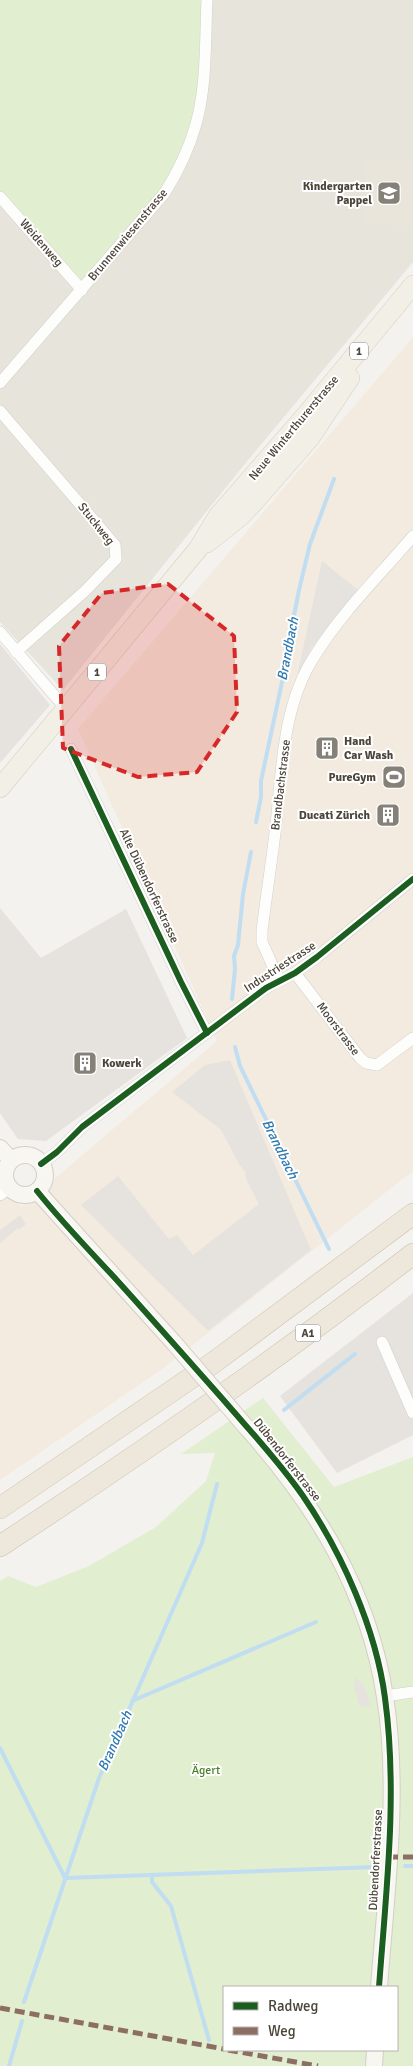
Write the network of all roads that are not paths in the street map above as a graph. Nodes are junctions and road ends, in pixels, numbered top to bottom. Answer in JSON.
{"nodes":[{"id":1,"x":207,"y":0,"type":"edge"},
{"id":2,"x":0,"y":196,"type":"edge"},
{"id":3,"x":413,"y":285,"type":"edge"},
{"id":4,"x":82,"y":290,"type":"junction"},
{"id":5,"x":413,"y":302,"type":"edge"},
{"id":6,"x":0,"y":383,"type":"edge"},
{"id":7,"x":0,"y":411,"type":"edge"},
{"id":8,"x":413,"y":536,"type":"edge"},
{"id":9,"x":198,"y":550,"type":"junction"},
{"id":10,"x":0,"y":632,"type":"edge"},
{"id":11,"x":16,"y":652,"type":"junction"},
{"id":12,"x":66,"y":709,"type":"junction"},
{"id":13,"x":71,"y":749,"type":"dead end"},
{"id":14,"x":0,"y":788,"type":"edge"},
{"id":15,"x":413,"y":879,"type":"edge"},
{"id":16,"x":295,"y":973,"type":"junction"},
{"id":17,"x":279,"y":980,"type":"junction"},
{"id":18,"x":208,"y":1033,"type":"junction"},
{"id":19,"x":413,"y":1038,"type":"edge"},
{"id":20,"x":0,"y":1148,"type":"edge"},
{"id":21,"x":11,"y":1160,"type":"junction"},
{"id":22,"x":41,"y":1164,"type":"junction"},
{"id":23,"x":37,"y":1191,"type":"junction"},
{"id":24,"x":5,"y":1192,"type":"edge"},
{"id":25,"x":413,"y":1214,"type":"edge"},
{"id":26,"x":413,"y":1254,"type":"edge"},
{"id":27,"x":382,"y":1342,"type":"dead end"},
{"id":28,"x":413,"y":1413,"type":"edge"},
{"id":29,"x":0,"y":1508,"type":"edge"},
{"id":30,"x":0,"y":1546,"type":"edge"},
{"id":31,"x":413,"y":1692,"type":"edge"},
{"id":32,"x":385,"y":1696,"type":"junction"},
{"id":33,"x":380,"y":1986,"type":"edge"},
{"id":34,"x":375,"y":2051,"type":"edge"},
{"id":35,"x":374,"y":2066,"type":"edge"}],
"edges":[{"from":1,"to":4,"type":"street","name":"Brunnenwiesenstrasse"},
{"from":2,"to":4,"type":"street","name":"Weidenweg"},
{"from":3,"to":9,"type":"main road","name":"Neue Winterthurerstrasse","number":"1"},
{"from":4,"to":6,"type":"street","name":"Brunnenwiesenstrasse"},
{"from":5,"to":9,"type":"main road","name":"Neue Winterthurerstrasse","number":"1"},
{"from":7,"to":11,"type":"street","name":"Stuckweg"},
{"from":8,"to":17,"type":"street","name":"Brandbachstrasse"},
{"from":9,"to":12,"type":"main road","name":"Neue Winterthurerstrasse","number":"1"},
{"from":10,"to":11,"type":"street"},
{"from":11,"to":12,"type":"street"},
{"from":12,"to":14,"type":"main road","name":"Neue Winterthurerstrasse","number":"1"},
{"from":13,"to":18,"type":"street","name":"Alte Dübendorferstrasse"},
{"from":15,"to":16,"type":"street","name":"Industriestrasse"},
{"from":16,"to":17,"type":"street","name":"Industriestrasse"},
{"from":16,"to":19,"type":"street","name":"Moorstrasse"},
{"from":17,"to":18,"type":"street","name":"Industriestrasse"},
{"from":18,"to":22,"type":"street","name":"Industriestrasse"},
{"from":20,"to":21,"type":"street"},
{"from":21,"to":22,"type":"street"},
{"from":21,"to":24,"type":"street"},
{"from":22,"to":23,"type":"street"},
{"from":23,"to":24,"type":"street"},
{"from":23,"to":32,"type":"street","name":"Dübendorferstrasse","bridge":true},
{"from":25,"to":29,"type":"highway","number":"A1"},
{"from":26,"to":30,"type":"highway","number":"A1"},
{"from":27,"to":28,"type":"street"},
{"from":31,"to":32,"type":"street"},
{"from":32,"to":33,"type":"street","name":"Dübendorferstrasse"},
{"from":34,"to":35,"type":"street"}]}
